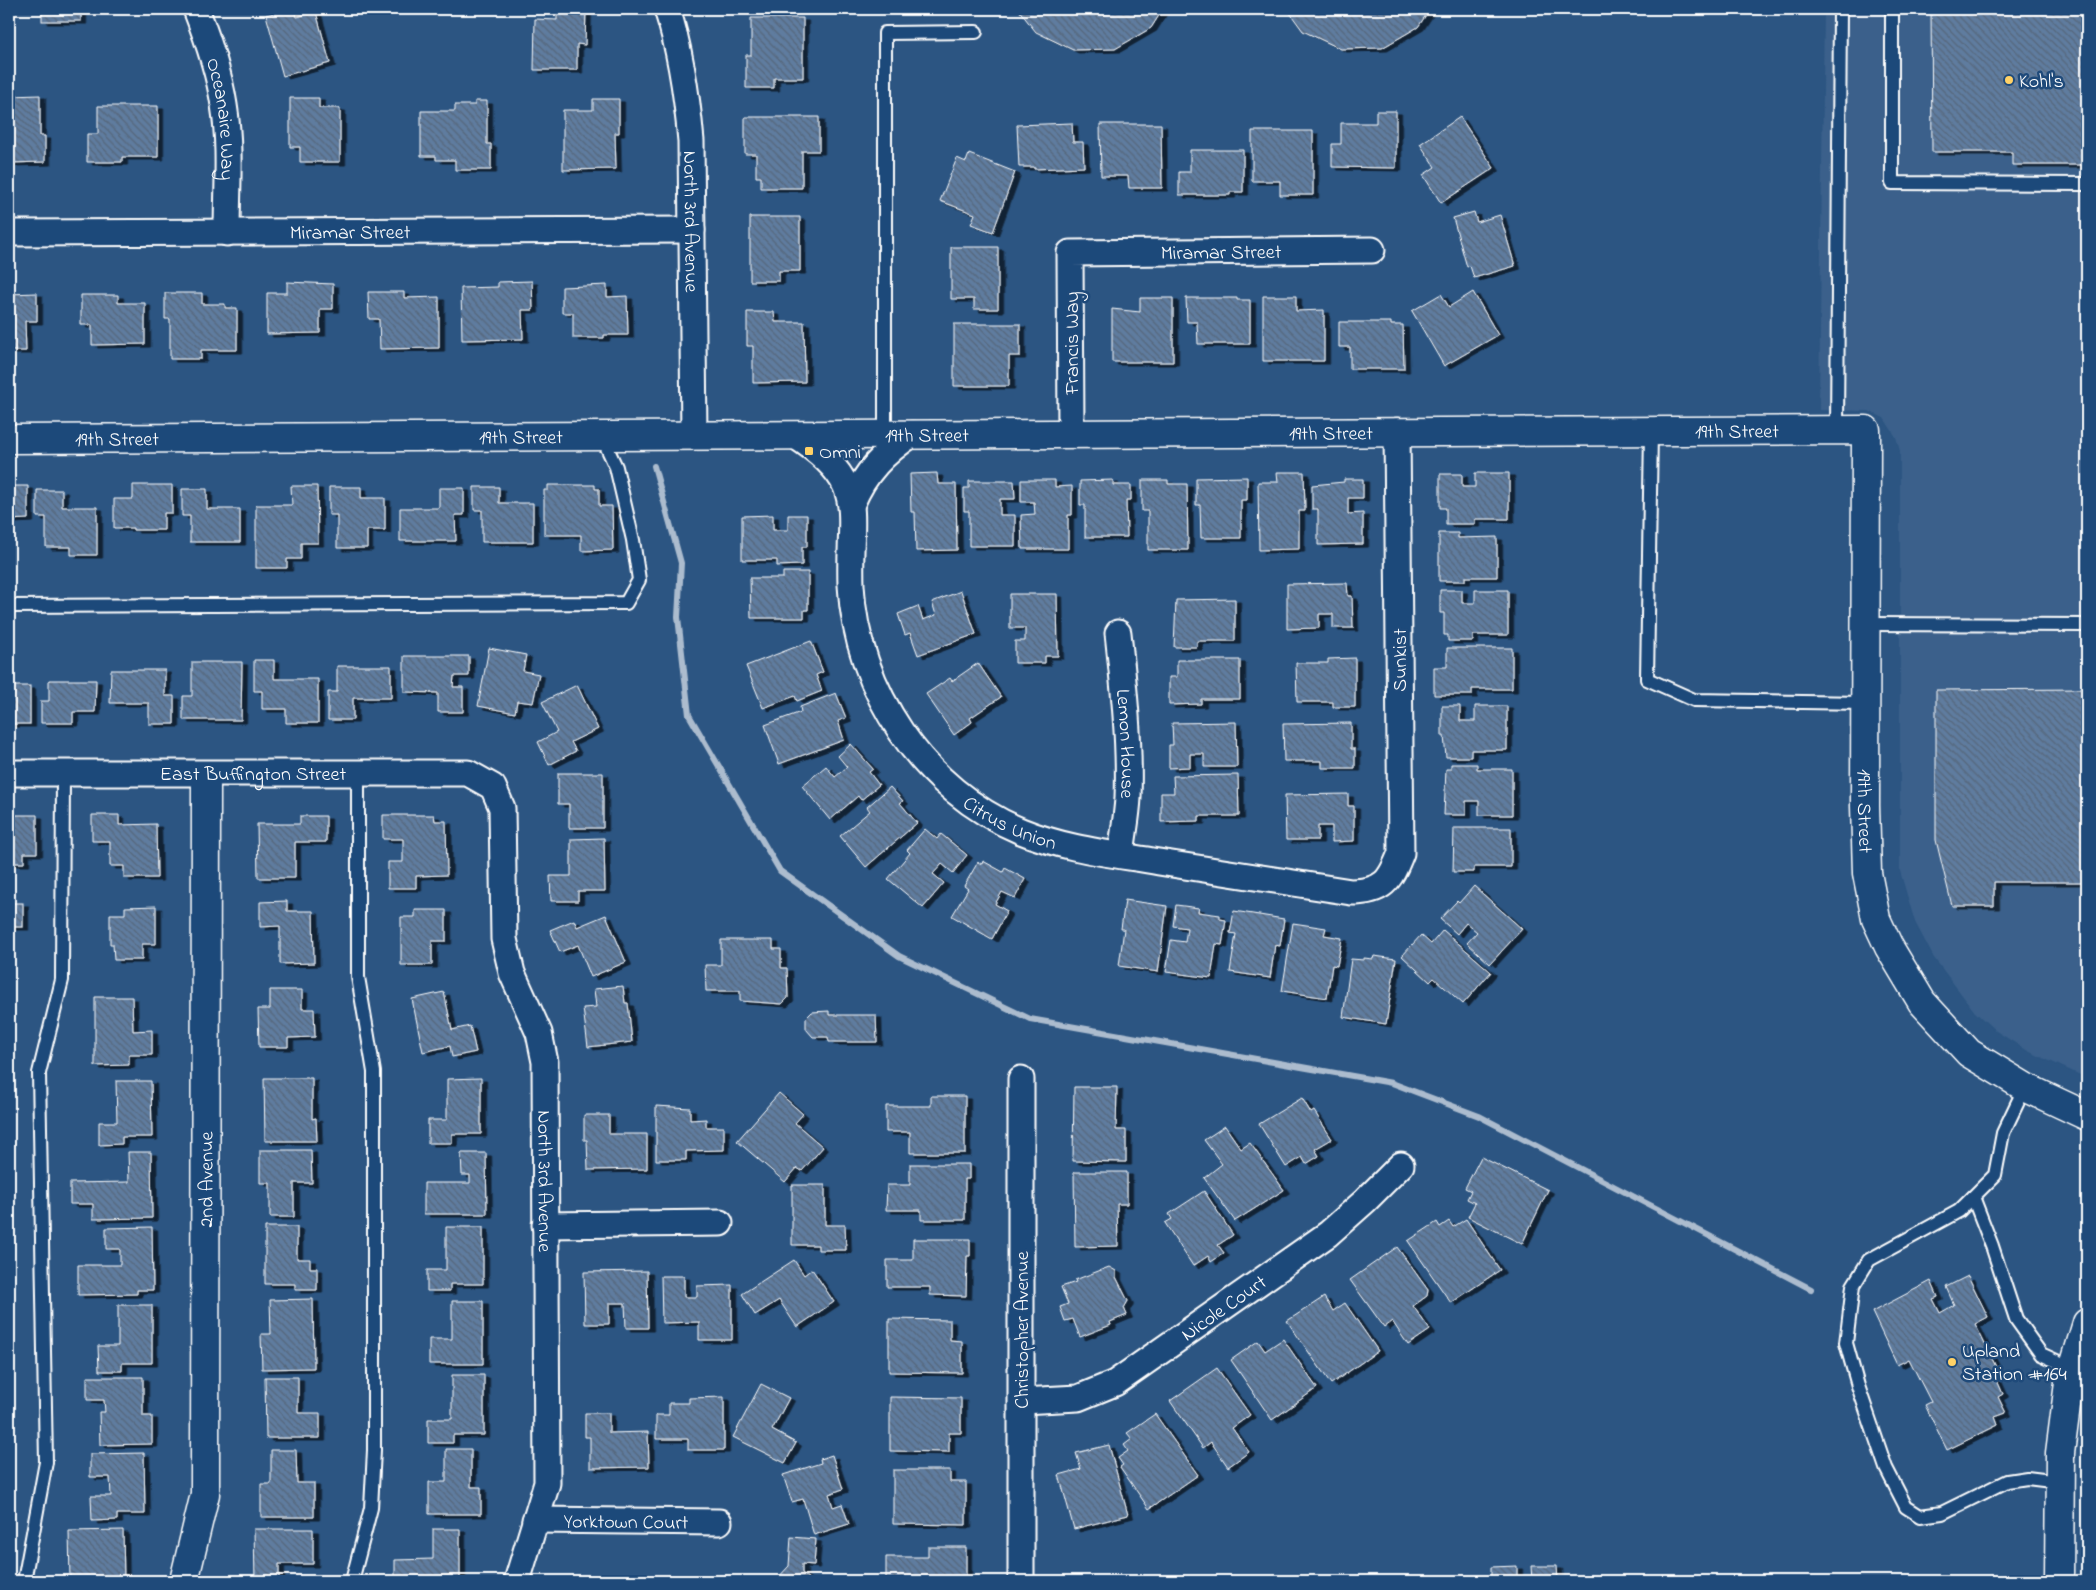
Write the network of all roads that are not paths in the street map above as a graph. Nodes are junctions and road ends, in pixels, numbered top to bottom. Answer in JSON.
{"nodes":[{"id":1,"x":196,"y":9,"type":"edge"},
{"id":2,"x":667,"y":9,"type":"edge"},
{"id":3,"x":1840,"y":9,"type":"edge"},
{"id":4,"x":1892,"y":9,"type":"edge"},
{"id":5,"x":976,"y":32,"type":"dead end"},
{"id":6,"x":2087,"y":184,"type":"edge"},
{"id":7,"x":692,"y":230,"type":"junction"},
{"id":8,"x":9,"y":232,"type":"edge"},
{"id":9,"x":227,"y":233,"type":"junction"},
{"id":10,"x":1372,"y":250,"type":"dead end"},
{"id":11,"x":1070,"y":253,"type":"joint"},
{"id":12,"x":1837,"y":430,"type":"junction"},
{"id":13,"x":1397,"y":431,"type":"junction"},
{"id":14,"x":1071,"y":432,"type":"junction"},
{"id":15,"x":1651,"y":432,"type":"junction"},
{"id":16,"x":912,"y":434,"type":"junction"},
{"id":17,"x":794,"y":435,"type":"junction"},
{"id":18,"x":885,"y":435,"type":"junction"},
{"id":19,"x":694,"y":436,"type":"junction"},
{"id":20,"x":602,"y":437,"type":"junction"},
{"id":21,"x":9,"y":439,"type":"edge"},
{"id":22,"x":852,"y":503,"type":"junction"},
{"id":23,"x":9,"y":606,"type":"edge"},
{"id":24,"x":1864,"y":624,"type":"junction"},
{"id":25,"x":2087,"y":625,"type":"edge"},
{"id":26,"x":1118,"y":633,"type":"dead end"},
{"id":27,"x":1864,"y":703,"type":"junction"},
{"id":28,"x":9,"y":774,"type":"edge"},
{"id":29,"x":63,"y":774,"type":"junction"},
{"id":30,"x":358,"y":774,"type":"junction"},
{"id":31,"x":206,"y":775,"type":"junction"},
{"id":32,"x":493,"y":787,"type":"joint"},
{"id":33,"x":1121,"y":856,"type":"junction"},
{"id":34,"x":1383,"y":885,"type":"joint"},
{"id":35,"x":1021,"y":1080,"type":"dead end"},
{"id":36,"x":2025,"y":1087,"type":"junction"},
{"id":37,"x":2087,"y":1116,"type":"edge"},
{"id":38,"x":1401,"y":1165,"type":"dead end"},
{"id":39,"x":1973,"y":1198,"type":"junction"},
{"id":40,"x":720,"y":1223,"type":"dead end"},
{"id":41,"x":545,"y":1225,"type":"junction"},
{"id":42,"x":2087,"y":1323,"type":"edge"},
{"id":43,"x":2074,"y":1369,"type":"junction"},
{"id":44,"x":1022,"y":1401,"type":"junction"},
{"id":45,"x":2059,"y":1482,"type":"junction"},
{"id":46,"x":535,"y":1520,"type":"junction"},
{"id":47,"x":719,"y":1522,"type":"dead end"},
{"id":48,"x":24,"y":1581,"type":"edge"},
{"id":49,"x":184,"y":1581,"type":"edge"},
{"id":50,"x":352,"y":1581,"type":"edge"},
{"id":51,"x":517,"y":1581,"type":"edge"},
{"id":52,"x":1020,"y":1581,"type":"edge"},
{"id":53,"x":2059,"y":1581,"type":"edge"}],
"edges":[{"from":1,"to":9,"type":"street","name":"Oceanaire Way"},
{"from":2,"to":7,"type":"street","name":"North 3rd Avenue"},
{"from":3,"to":12,"type":"lane"},
{"from":4,"to":6,"type":"lane"},
{"from":5,"to":18,"type":"lane"},
{"from":7,"to":9,"type":"street","name":"Miramar Street"},
{"from":7,"to":19,"type":"street","name":"North 3rd Avenue"},
{"from":8,"to":9,"type":"street","name":"Miramar Street"},
{"from":10,"to":11,"type":"street","name":"Miramar Street"},
{"from":11,"to":14,"type":"street","name":"Francis Way"},
{"from":12,"to":15,"type":"main road","name":"19th Street"},
{"from":12,"to":24,"type":"main road","name":"19th Street"},
{"from":13,"to":14,"type":"main road","name":"19th Street"},
{"from":13,"to":15,"type":"main road","name":"19th Street"},
{"from":13,"to":34,"type":"street","name":"Sunkist"},
{"from":14,"to":16,"type":"main road","name":"19th Street"},
{"from":15,"to":27,"type":"lane"},
{"from":16,"to":18,"type":"main road","name":"19th Street"},
{"from":16,"to":22,"type":"street","name":"Citrus Union"},
{"from":17,"to":18,"type":"main road","name":"19th Street"},
{"from":17,"to":19,"type":"main road","name":"19th Street"},
{"from":17,"to":22,"type":"street","name":"Citrus Union"},
{"from":19,"to":20,"type":"main road","name":"19th Street"},
{"from":20,"to":21,"type":"main road","name":"19th Street"},
{"from":20,"to":23,"type":"lane"},
{"from":22,"to":33,"type":"street","name":"Citrus Union"},
{"from":24,"to":25,"type":"lane"},
{"from":24,"to":27,"type":"main road","name":"19th Street"},
{"from":26,"to":33,"type":"street","name":"Lemon House"},
{"from":27,"to":36,"type":"main road","name":"19th Street"},
{"from":28,"to":29,"type":"street","name":"East Buffington Street"},
{"from":29,"to":31,"type":"street","name":"East Buffington Street"},
{"from":29,"to":48,"type":"lane"},
{"from":30,"to":31,"type":"street","name":"East Buffington Street"},
{"from":30,"to":32,"type":"street","name":"East Buffington Street"},
{"from":30,"to":50,"type":"lane"},
{"from":31,"to":49,"type":"main road","name":"2nd Avenue"},
{"from":32,"to":41,"type":"street","name":"North 3rd Avenue"},
{"from":33,"to":34,"type":"street","name":"Citrus Union"},
{"from":35,"to":44,"type":"street","name":"Christopher Avenue"},
{"from":36,"to":37,"type":"main road","name":"19th Street"},
{"from":36,"to":39,"type":"lane"},
{"from":38,"to":44,"type":"street","name":"Nicole Court"},
{"from":39,"to":43,"type":"lane"},
{"from":39,"to":45,"type":"lane"},
{"from":40,"to":41,"type":"street"},
{"from":41,"to":46,"type":"street","name":"North 3rd Avenue"},
{"from":42,"to":43,"type":"main road"},
{"from":43,"to":45,"type":"main road"},
{"from":44,"to":52,"type":"street","name":"Christopher Avenue"},
{"from":45,"to":53,"type":"main road"},
{"from":46,"to":47,"type":"street","name":"Yorktown Court"},
{"from":46,"to":51,"type":"street","name":"North 3rd Avenue"}]}
